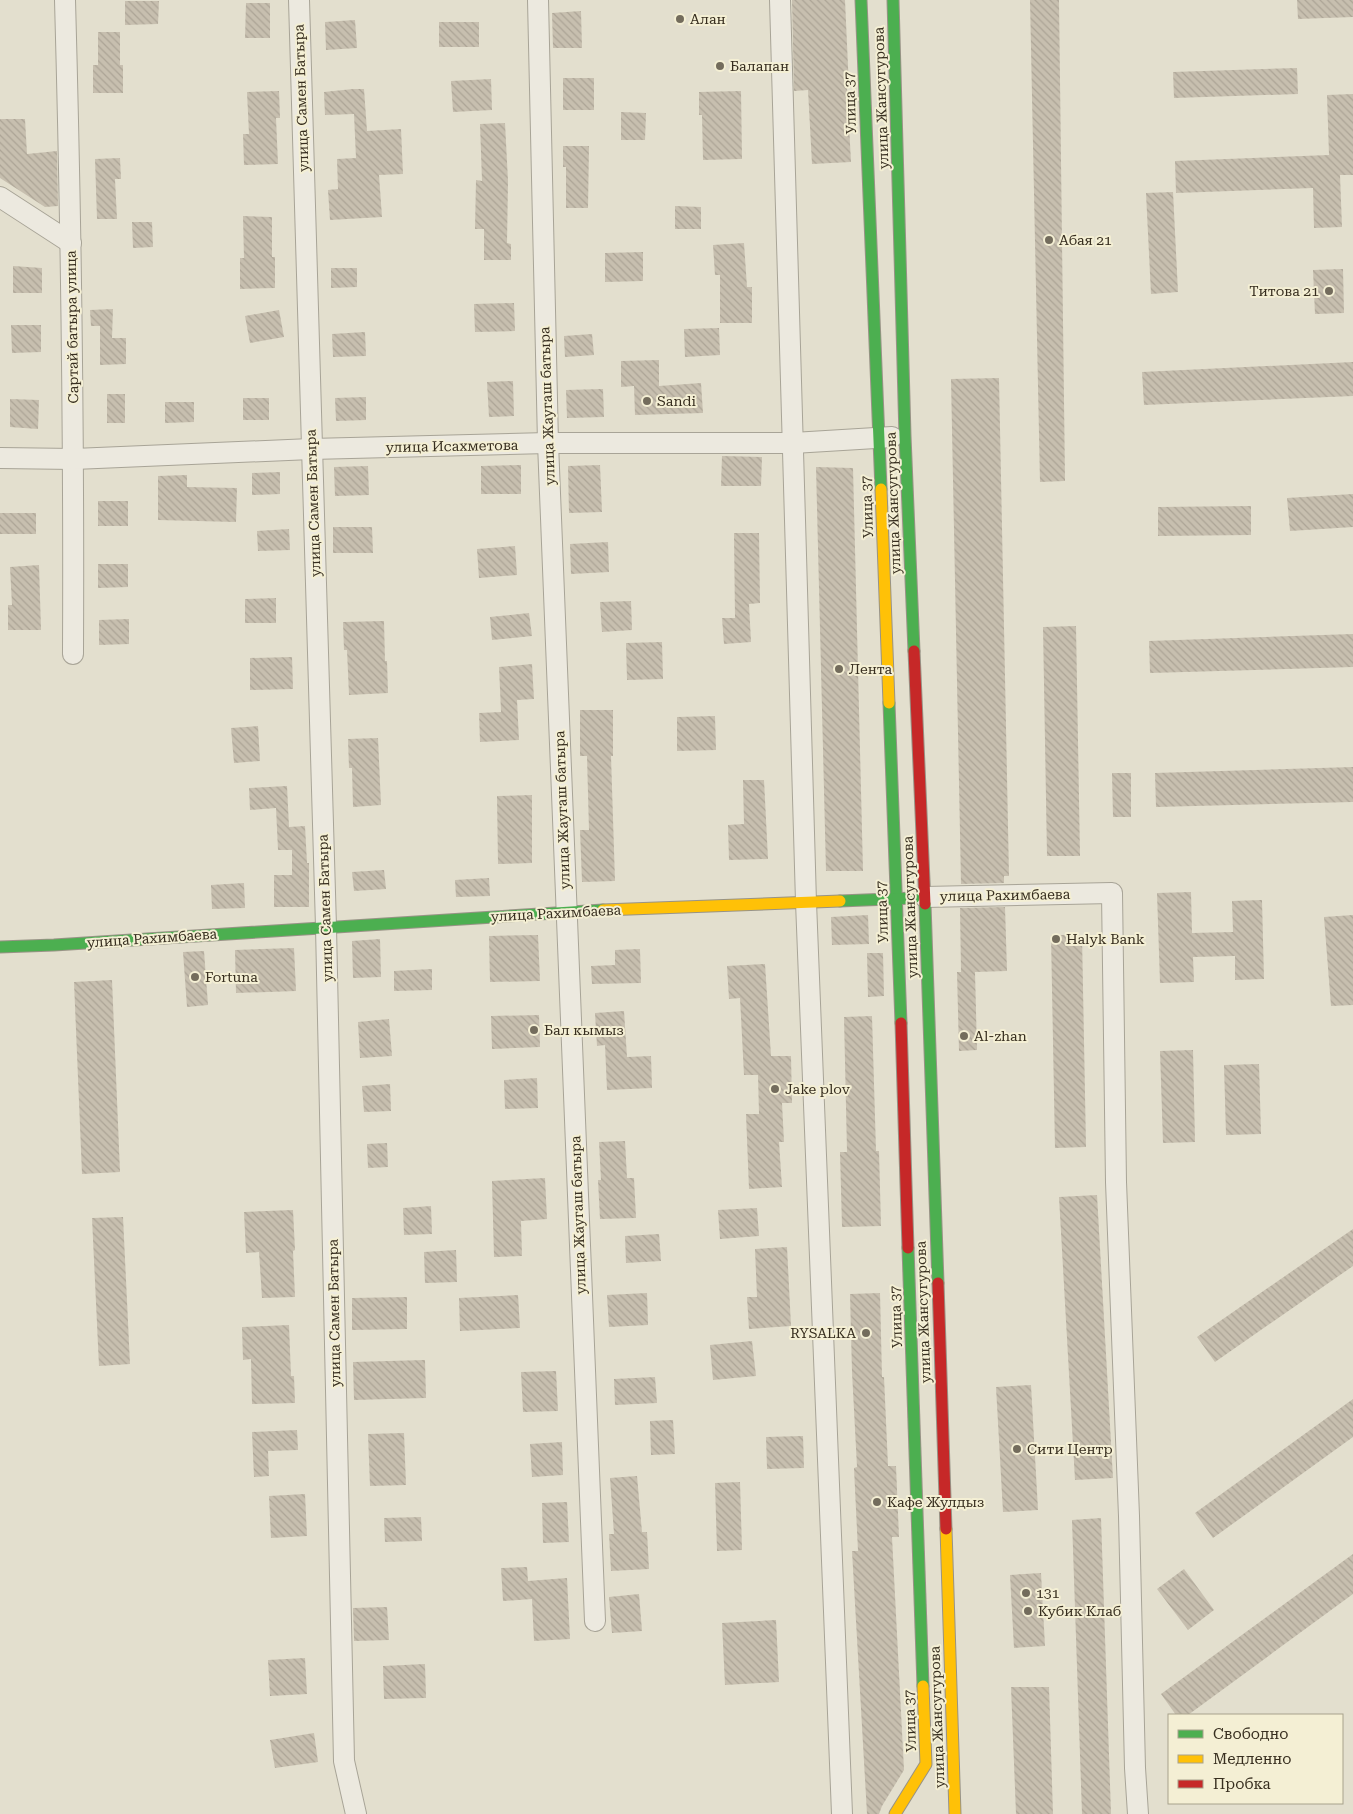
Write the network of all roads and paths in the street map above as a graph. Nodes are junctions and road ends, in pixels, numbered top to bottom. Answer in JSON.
{"nodes":[{"id":1,"x":65,"y":0,"type":"edge"},
{"id":2,"x":299,"y":0,"type":"edge"},
{"id":3,"x":538,"y":0,"type":"edge"},
{"id":4,"x":780,"y":0,"type":"edge"},
{"id":5,"x":861,"y":0,"type":"edge"},
{"id":6,"x":893,"y":0,"type":"edge"},
{"id":7,"x":0,"y":197,"type":"edge"},
{"id":8,"x":71,"y":243,"type":"junction"},
{"id":9,"x":905,"y":436,"type":"junction"},
{"id":10,"x":548,"y":443,"type":"junction"},
{"id":11,"x":792,"y":443,"type":"junction"},
{"id":12,"x":311,"y":449,"type":"junction"},
{"id":13,"x":0,"y":458,"type":"edge"},
{"id":14,"x":74,"y":459,"type":"junction"},
{"id":15,"x":74,"y":654,"type":"dead end"},
{"id":16,"x":925,"y":897,"type":"junction"},
{"id":17,"x":806,"y":902,"type":"junction"},
{"id":18,"x":566,"y":911,"type":"junction"},
{"id":19,"x":326,"y":927,"type":"junction"},
{"id":20,"x":0,"y":947,"type":"edge"},
{"id":21,"x":595,"y":1621,"type":"dead end"},
{"id":22,"x":356,"y":1814,"type":"edge"},
{"id":23,"x":842,"y":1814,"type":"edge"},
{"id":24,"x":895,"y":1814,"type":"edge"},
{"id":25,"x":956,"y":1814,"type":"edge"},
{"id":26,"x":1138,"y":1814,"type":"edge"}],
"edges":[{"from":1,"to":8,"type":"street","name":"Сартай батыра улица"},
{"from":2,"to":12,"type":"street","name":"улица Самен Батыра"},
{"from":3,"to":10,"type":"street","name":"улица Жаугаш батыра"},
{"from":4,"to":11,"type":"street"},
{"from":5,"to":24,"type":"street","name":"Улица 37"},
{"from":6,"to":9,"type":"street","name":"улица Жансугурова"},
{"from":7,"to":8,"type":"street"},
{"from":8,"to":14,"type":"street","name":"Сартай батыра улица"},
{"from":9,"to":11,"type":"street","name":"улица Исахметова"},
{"from":9,"to":16,"type":"street","name":"улица Жансугурова"},
{"from":10,"to":11,"type":"street","name":"улица Исахметова"},
{"from":10,"to":12,"type":"street","name":"улица Исахметова"},
{"from":10,"to":18,"type":"street","name":"улица Жаугаш батыра"},
{"from":11,"to":17,"type":"street"},
{"from":12,"to":14,"type":"street","name":"улица Исахметова"},
{"from":12,"to":19,"type":"street","name":"улица Самен Батыра"},
{"from":13,"to":14,"type":"street","name":"улица Исахметова"},
{"from":14,"to":15,"type":"street","name":"Сартай батыра улица"},
{"from":16,"to":17,"type":"street","name":"улица Рахимбаева"},
{"from":16,"to":25,"type":"street","name":"улица Жансугурова"},
{"from":16,"to":26,"type":"street","name":"улица Рахимбаева"},
{"from":17,"to":18,"type":"street","name":"улица Рахимбаева"},
{"from":17,"to":23,"type":"street"},
{"from":18,"to":19,"type":"street","name":"улица Рахимбаева"},
{"from":18,"to":21,"type":"street","name":"улица Жаугаш батыра"},
{"from":19,"to":20,"type":"street","name":"улица Рахимбаева"},
{"from":19,"to":22,"type":"street","name":"улица Самен Батыра"}]}
